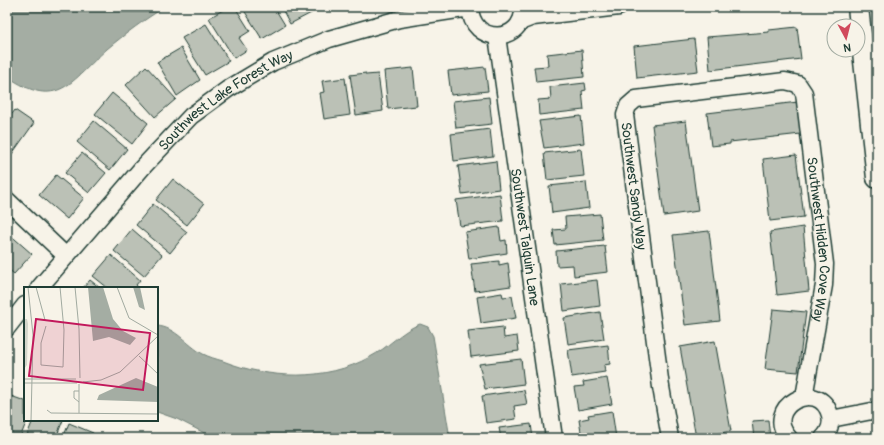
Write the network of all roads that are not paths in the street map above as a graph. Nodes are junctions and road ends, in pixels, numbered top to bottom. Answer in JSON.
{"nodes":[{"id":1,"x":619,"y":7,"type":"edge"},
{"id":2,"x":858,"y":7,"type":"edge"},
{"id":3,"x":470,"y":8,"type":"edge"},
{"id":4,"x":522,"y":15,"type":"edge"},
{"id":5,"x":497,"y":36,"type":"junction"},
{"id":6,"x":798,"y":84,"type":"joint"},
{"id":7,"x":877,"y":178,"type":"edge"},
{"id":8,"x":7,"y":200,"type":"edge"},
{"id":9,"x":66,"y":256,"type":"junction"},
{"id":10,"x":41,"y":287,"type":"edge"},
{"id":11,"x":24,"y":307,"type":"edge"},
{"id":12,"x":7,"y":328,"type":"edge"},
{"id":13,"x":804,"y":396,"type":"junction"},
{"id":14,"x":877,"y":410,"type":"edge"},
{"id":15,"x":831,"y":419,"type":"junction"},
{"id":16,"x":554,"y":438,"type":"edge"},
{"id":17,"x":670,"y":438,"type":"edge"},
{"id":18,"x":789,"y":438,"type":"edge"},
{"id":19,"x":823,"y":438,"type":"edge"}],
"edges":[{"from":1,"to":4,"type":"street"},
{"from":2,"to":7,"type":"street"},
{"from":3,"to":5,"type":"street"},
{"from":3,"to":9,"type":"street","name":"Southwest Lake Forest Way"},
{"from":4,"to":5,"type":"street"},
{"from":5,"to":16,"type":"street","name":"Southwest Talquin Lane"},
{"from":6,"to":13,"type":"street","name":"Southwest Hidden Cove Way"},
{"from":6,"to":17,"type":"street","name":"Southwest Sandy Way"},
{"from":8,"to":9,"type":"street"},
{"from":9,"to":10,"type":"street","name":"Southwest Lake Forest Way"},
{"from":11,"to":12,"type":"street"},
{"from":13,"to":15,"type":"street"},
{"from":13,"to":18,"type":"street"},
{"from":14,"to":15,"type":"street"},
{"from":15,"to":19,"type":"street"}]}
